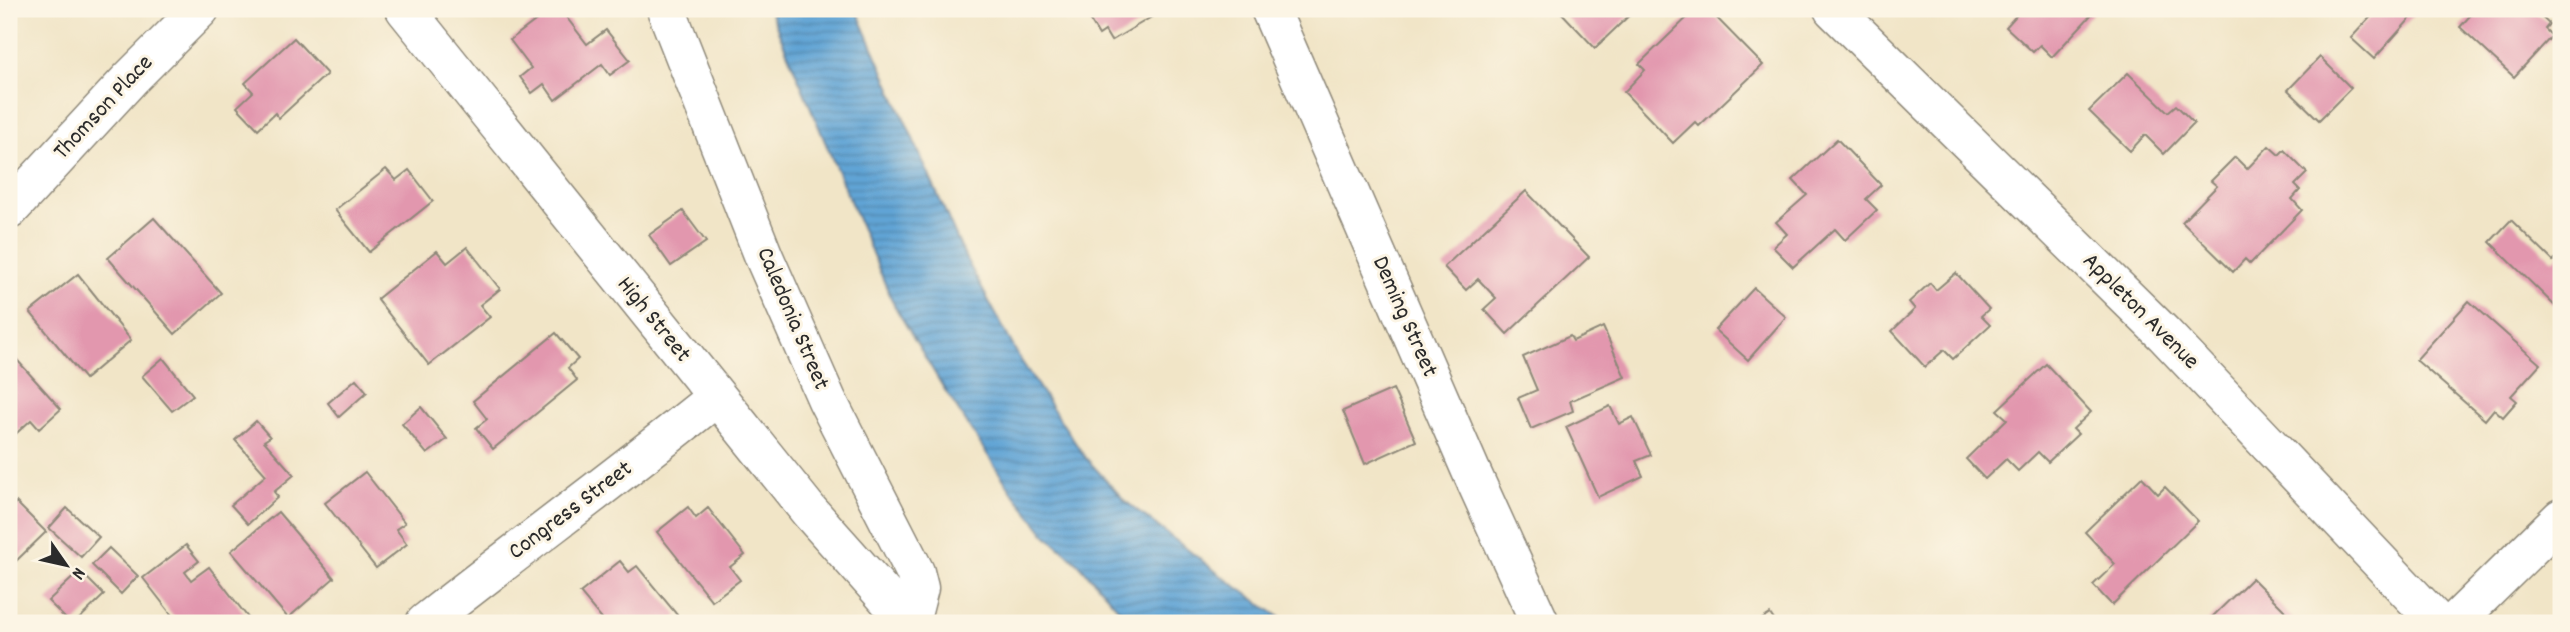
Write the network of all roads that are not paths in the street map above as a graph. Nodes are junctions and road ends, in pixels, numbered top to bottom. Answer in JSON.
{"nodes":[{"id":1,"x":200,"y":9,"type":"edge"},
{"id":2,"x":405,"y":9,"type":"edge"},
{"id":3,"x":666,"y":9,"type":"edge"},
{"id":4,"x":1270,"y":9,"type":"edge"},
{"id":5,"x":1833,"y":9,"type":"edge"},
{"id":6,"x":9,"y":210,"type":"edge"},
{"id":7,"x":715,"y":398,"type":"junction"},
{"id":8,"x":2561,"y":518,"type":"edge"},
{"id":9,"x":425,"y":623,"type":"edge"},
{"id":10,"x":910,"y":623,"type":"edge"},
{"id":11,"x":1540,"y":623,"type":"edge"},
{"id":12,"x":2438,"y":623,"type":"edge"},
{"id":13,"x":2454,"y":623,"type":"edge"}],
"edges":[{"from":1,"to":6,"type":"street","name":"Thomson Place"},
{"from":2,"to":7,"type":"street","name":"High Street"},
{"from":3,"to":10,"type":"street","name":"Caledonia Street"},
{"from":4,"to":11,"type":"street","name":"Deming Street"},
{"from":5,"to":12,"type":"street","name":"Appleton Avenue"},
{"from":7,"to":9,"type":"street","name":"Congress Street"},
{"from":7,"to":10,"type":"street","name":"High Street"},
{"from":8,"to":13,"type":"street"}]}
